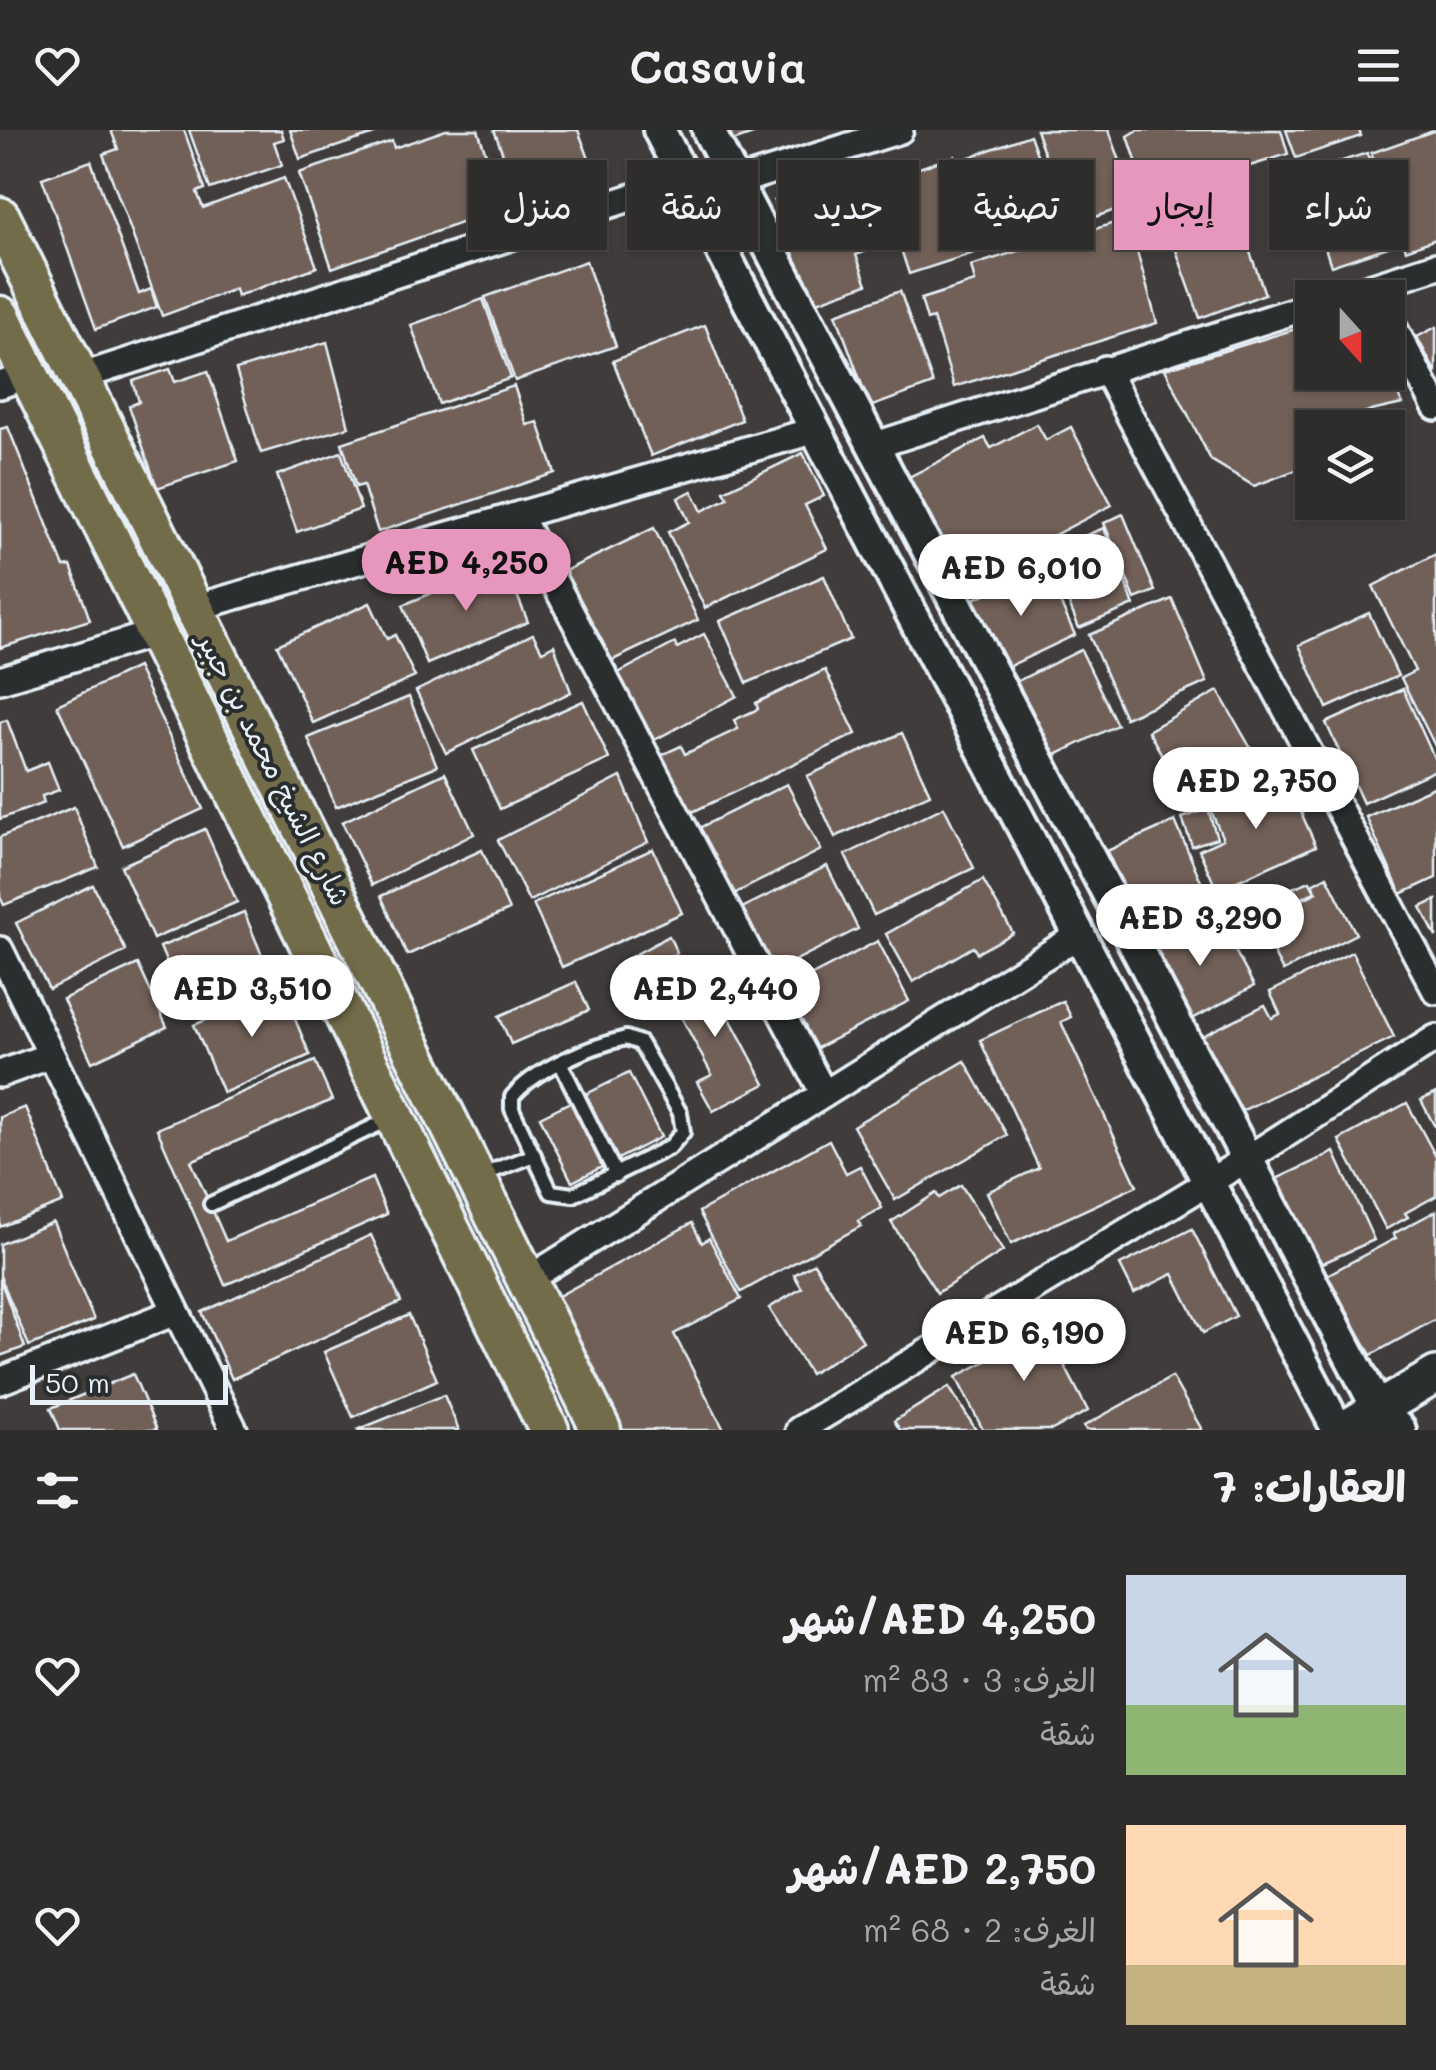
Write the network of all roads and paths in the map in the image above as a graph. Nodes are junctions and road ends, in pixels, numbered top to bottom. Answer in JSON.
{"nodes":[{"id":1,"x":658,"y":130,"type":"edge"},
{"id":2,"x":708,"y":130,"type":"edge"},
{"id":3,"x":900,"y":130,"type":"edge"},
{"id":4,"x":674,"y":160,"type":"edge"},
{"id":5,"x":724,"y":160,"type":"edge"},
{"id":6,"x":758,"y":175,"type":"edge"},
{"id":7,"x":627,"y":199,"type":"edge"},
{"id":8,"x":0,"y":216,"type":"edge"},
{"id":9,"x":758,"y":224,"type":"edge"},
{"id":10,"x":721,"y":250,"type":"edge"},
{"id":11,"x":1436,"y":266,"type":"edge"},
{"id":12,"x":1403,"y":280,"type":"edge"},
{"id":13,"x":1295,"y":310,"type":"edge"},
{"id":14,"x":0,"y":316,"type":"edge"},
{"id":15,"x":1405,"y":349,"type":"edge"},
{"id":16,"x":1105,"y":369,"type":"junction"},
{"id":17,"x":80,"y":377,"type":"junction"},
{"id":18,"x":15,"y":380,"type":"edge"},
{"id":19,"x":1436,"y":408,"type":"edge"},
{"id":20,"x":816,"y":430,"type":"junction"},
{"id":21,"x":873,"y":446,"type":"junction"},
{"id":22,"x":519,"y":514,"type":"junction"},
{"id":23,"x":194,"y":608,"type":"junction"},
{"id":24,"x":156,"y":633,"type":"junction"},
{"id":25,"x":0,"y":680,"type":"edge"},
{"id":26,"x":1079,"y":935,"type":"junction"},
{"id":27,"x":0,"y":950,"type":"edge"},
{"id":28,"x":1436,"y":991,"type":"edge"},
{"id":29,"x":1436,"y":1038,"type":"edge"},
{"id":30,"x":49,"y":1056,"type":"junction"},
{"id":31,"x":562,"y":1064,"type":"junction"},
{"id":32,"x":0,"y":1074,"type":"edge"},
{"id":33,"x":824,"y":1094,"type":"junction"},
{"id":34,"x":394,"y":1117,"type":"junction"},
{"id":35,"x":534,"y":1155,"type":"junction"},
{"id":36,"x":1247,"y":1160,"type":"junction"},
{"id":37,"x":616,"y":1175,"type":"junction"},
{"id":38,"x":478,"y":1177,"type":"junction"},
{"id":39,"x":1209,"y":1182,"type":"junction"},
{"id":40,"x":211,"y":1204,"type":"dead end"},
{"id":41,"x":527,"y":1280,"type":"junction"},
{"id":42,"x":176,"y":1312,"type":"junction"},
{"id":43,"x":1436,"y":1375,"type":"edge"},
{"id":44,"x":0,"y":1381,"type":"edge"},
{"id":45,"x":1389,"y":1420,"type":"edge"},
{"id":46,"x":234,"y":1430,"type":"edge"},
{"id":47,"x":548,"y":1430,"type":"edge"},
{"id":48,"x":602,"y":1430,"type":"edge"},
{"id":49,"x":799,"y":1430,"type":"edge"},
{"id":50,"x":1340,"y":1430,"type":"edge"}],
"edges":[{"from":1,"to":4,"type":"street"},
{"from":2,"to":5,"type":"street"},
{"from":3,"to":6,"type":"street"},
{"from":7,"to":17,"type":"street"},
{"from":8,"to":17,"type":"main road","name":"شارع الشيخ محمد بن جبير"},
{"from":9,"to":21,"type":"street"},
{"from":10,"to":20,"type":"street"},
{"from":11,"to":12,"type":"street"},
{"from":13,"to":16,"type":"street"},
{"from":14,"to":18,"type":"main road","name":"شارع الشيخ محمد بن جبير"},
{"from":15,"to":19,"type":"street"},
{"from":16,"to":21,"type":"street"},
{"from":16,"to":28,"type":"street"},
{"from":17,"to":23,"type":"main road","name":"شارع الشيخ محمد بن جبير"},
{"from":18,"to":24,"type":"main road","name":"شارع الشيخ محمد بن جبير"},
{"from":20,"to":22,"type":"street"},
{"from":20,"to":26,"type":"street"},
{"from":21,"to":36,"type":"street"},
{"from":22,"to":23,"type":"street"},
{"from":22,"to":33,"type":"street"},
{"from":23,"to":38,"type":"main road","name":"شارع الشيخ محمد بن جبير"},
{"from":24,"to":25,"type":"street"},
{"from":24,"to":34,"type":"main road","name":"شارع الشيخ محمد بن جبير"},
{"from":26,"to":33,"type":"street"},
{"from":26,"to":39,"type":"street"},
{"from":27,"to":30,"type":"street"},
{"from":29,"to":36,"type":"street"},
{"from":30,"to":32,"type":"street"},
{"from":30,"to":42,"type":"street"},
{"from":31,"to":35,"type":"lane"},
{"from":31,"to":37,"type":"lane"},
{"from":31,"to":37,"type":"lane"},
{"from":33,"to":41,"type":"street"},
{"from":34,"to":40,"type":"lane"},
{"from":34,"to":47,"type":"main road","name":"شارع الشيخ محمد بن جبير"},
{"from":35,"to":37,"type":"lane"},
{"from":35,"to":38,"type":"lane"},
{"from":36,"to":39,"type":"street"},
{"from":36,"to":45,"type":"street"},
{"from":38,"to":41,"type":"main road","name":"شارع الشيخ محمد بن جبير"},
{"from":39,"to":49,"type":"street"},
{"from":39,"to":50,"type":"street"},
{"from":41,"to":48,"type":"main road","name":"شارع الشيخ محمد بن جبير"},
{"from":42,"to":44,"type":"street"},
{"from":42,"to":46,"type":"street"},
{"from":43,"to":45,"type":"main road"},
{"from":45,"to":50,"type":"main road"}]}
